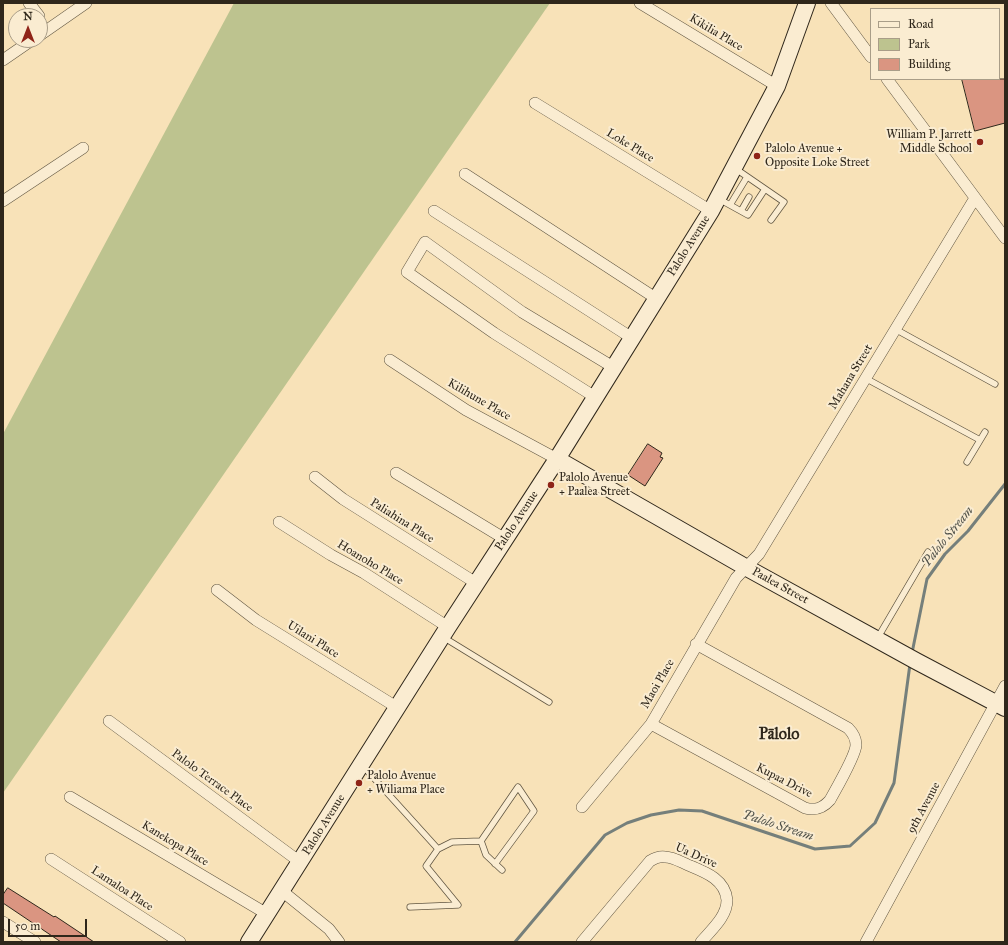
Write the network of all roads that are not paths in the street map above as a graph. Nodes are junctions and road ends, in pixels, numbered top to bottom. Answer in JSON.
{"nodes":[{"id":1,"x":86,"y":3,"type":"edge"},
{"id":2,"x":640,"y":3,"type":"edge"},
{"id":3,"x":807,"y":3,"type":"edge"},
{"id":4,"x":831,"y":3,"type":"edge"},
{"id":5,"x":48,"y":29,"type":"edge"},
{"id":6,"x":20,"y":48,"type":"edge"},
{"id":7,"x":870,"y":56,"type":"edge"},
{"id":8,"x":3,"y":60,"type":"edge"},
{"id":9,"x":888,"y":80,"type":"edge"},
{"id":10,"x":777,"y":86,"type":"junction"},
{"id":11,"x":535,"y":103,"type":"dead end"},
{"id":12,"x":83,"y":148,"type":"dead end"},
{"id":13,"x":734,"y":167,"type":"junction"},
{"id":14,"x":465,"y":174,"type":"dead end"},
{"id":15,"x":747,"y":177,"type":"junction"},
{"id":16,"x":765,"y":189,"type":"junction"},
{"id":17,"x":749,"y":197,"type":"dead end"},
{"id":18,"x":975,"y":198,"type":"junction"},
{"id":19,"x":3,"y":201,"type":"edge"},
{"id":20,"x":719,"y":205,"type":"junction"},
{"id":21,"x":434,"y":211,"type":"dead end"},
{"id":22,"x":740,"y":211,"type":"junction"},
{"id":23,"x":772,"y":220,"type":"dead end"},
{"id":24,"x":1005,"y":238,"type":"edge"},
{"id":25,"x":657,"y":299,"type":"junction"},
{"id":26,"x":894,"y":329,"type":"junction"},
{"id":27,"x":632,"y":338,"type":"junction"},
{"id":28,"x":390,"y":360,"type":"dead end"},
{"id":29,"x":613,"y":367,"type":"junction"},
{"id":30,"x":865,"y":378,"type":"junction"},
{"id":31,"x":995,"y":384,"type":"dead end"},
{"id":32,"x":595,"y":397,"type":"junction"},
{"id":33,"x":985,"y":432,"type":"dead end"},
{"id":34,"x":980,"y":440,"type":"junction"},
{"id":35,"x":557,"y":459,"type":"junction"},
{"id":36,"x":967,"y":462,"type":"dead end"},
{"id":37,"x":396,"y":474,"type":"dead end"},
{"id":38,"x":315,"y":477,"type":"dead end"},
{"id":39,"x":279,"y":522,"type":"dead end"},
{"id":40,"x":505,"y":539,"type":"junction"},
{"id":41,"x":928,"y":552,"type":"dead end"},
{"id":42,"x":747,"y":568,"type":"junction"},
{"id":43,"x":476,"y":583,"type":"junction"},
{"id":44,"x":217,"y":590,"type":"dead end"},
{"id":45,"x":445,"y":632,"type":"junction"},
{"id":46,"x":877,"y":640,"type":"junction"},
{"id":47,"x":696,"y":644,"type":"junction"},
{"id":48,"x":1005,"y":686,"type":"edge"},
{"id":49,"x":549,"y":702,"type":"dead end"},
{"id":50,"x":1000,"y":706,"type":"edge"},
{"id":51,"x":398,"y":708,"type":"junction"},
{"id":52,"x":109,"y":721,"type":"dead end"},
{"id":53,"x":651,"y":724,"type":"junction"},
{"id":54,"x":362,"y":765,"type":"junction"},
{"id":55,"x":70,"y":797,"type":"dead end"},
{"id":56,"x":582,"y":807,"type":"dead end"},
{"id":57,"x":481,"y":841,"type":"junction"},
{"id":58,"x":438,"y":849,"type":"junction"},
{"id":59,"x":51,"y":859,"type":"dead end"},
{"id":60,"x":300,"y":862,"type":"junction"},
{"id":61,"x":495,"y":864,"type":"junction"},
{"id":62,"x":502,"y":870,"type":"dead end"},
{"id":63,"x":282,"y":891,"type":"junction"},
{"id":64,"x":410,"y":906,"type":"dead end"},
{"id":65,"x":267,"y":914,"type":"junction"},
{"id":66,"x":3,"y":922,"type":"edge"},
{"id":67,"x":35,"y":942,"type":"edge"},
{"id":68,"x":180,"y":942,"type":"edge"},
{"id":69,"x":249,"y":942,"type":"edge"},
{"id":70,"x":339,"y":942,"type":"edge"},
{"id":71,"x":582,"y":942,"type":"edge"},
{"id":72,"x":701,"y":942,"type":"edge"},
{"id":73,"x":866,"y":942,"type":"edge"}],
"edges":[{"from":1,"to":5,"type":"street"},
{"from":2,"to":10,"type":"street","name":"Kikilia Place"},
{"from":3,"to":10,"type":"street","name":"Palolo Avenue"},
{"from":4,"to":7,"type":"street"},
{"from":6,"to":8,"type":"street"},
{"from":9,"to":18,"type":"street"},
{"from":10,"to":13,"type":"street","name":"Palolo Avenue"},
{"from":11,"to":20,"type":"street","name":"Loke Place"},
{"from":12,"to":19,"type":"street"},
{"from":13,"to":15,"type":"lane"},
{"from":13,"to":20,"type":"street","name":"Palolo Avenue"},
{"from":14,"to":25,"type":"street"},
{"from":15,"to":16,"type":"lane"},
{"from":15,"to":20,"type":"lane"},
{"from":16,"to":22,"type":"lane"},
{"from":16,"to":23,"type":"lane"},
{"from":17,"to":22,"type":"lane"},
{"from":18,"to":24,"type":"street"},
{"from":18,"to":26,"type":"street","name":"Mahana Street"},
{"from":20,"to":22,"type":"lane"},
{"from":20,"to":25,"type":"street","name":"Palolo Avenue"},
{"from":21,"to":27,"type":"street"},
{"from":25,"to":27,"type":"street","name":"Palolo Avenue"},
{"from":26,"to":30,"type":"street","name":"Mahana Street"},
{"from":26,"to":31,"type":"lane"},
{"from":27,"to":29,"type":"street","name":"Palolo Avenue"},
{"from":28,"to":35,"type":"street","name":"Kilihune Place"},
{"from":29,"to":32,"type":"street","name":"Palolo Avenue"},
{"from":29,"to":32,"type":"street"},
{"from":30,"to":34,"type":"lane"},
{"from":30,"to":42,"type":"street","name":"Mahana Street"},
{"from":32,"to":35,"type":"street","name":"Palolo Avenue"},
{"from":33,"to":34,"type":"lane"},
{"from":34,"to":36,"type":"lane"},
{"from":35,"to":40,"type":"street","name":"Palolo Avenue"},
{"from":35,"to":42,"type":"street","name":"Paalea Street"},
{"from":37,"to":40,"type":"street"},
{"from":38,"to":43,"type":"street","name":"Paliahina Place"},
{"from":39,"to":45,"type":"street","name":"Hoanoho Place"},
{"from":40,"to":43,"type":"street","name":"Palolo Avenue"},
{"from":41,"to":46,"type":"lane"},
{"from":42,"to":46,"type":"street","name":"Paalea Street"},
{"from":42,"to":47,"type":"street","name":"Maoi Place"},
{"from":43,"to":45,"type":"street","name":"Palolo Avenue"},
{"from":44,"to":51,"type":"street","name":"Uilani Place"},
{"from":45,"to":49,"type":"lane"},
{"from":45,"to":51,"type":"street","name":"Palolo Avenue"},
{"from":46,"to":50,"type":"street","name":"Paalea Street"},
{"from":47,"to":53,"type":"street","name":"Maoi Place"},
{"from":47,"to":53,"type":"street","name":"Kupaa Drive"},
{"from":48,"to":50,"type":"street","name":"9th Avenue"},
{"from":50,"to":73,"type":"street","name":"9th Avenue"},
{"from":51,"to":54,"type":"street","name":"Palolo Avenue"},
{"from":52,"to":60,"type":"street","name":"Palolo Terrace Place"},
{"from":53,"to":56,"type":"street","name":"Maoi Place"},
{"from":54,"to":58,"type":"lane"},
{"from":54,"to":60,"type":"street","name":"Palolo Avenue"},
{"from":55,"to":65,"type":"street","name":"Kanekopa Place"},
{"from":57,"to":58,"type":"lane"},
{"from":57,"to":61,"type":"lane"},
{"from":57,"to":61,"type":"lane"},
{"from":58,"to":64,"type":"lane"},
{"from":59,"to":68,"type":"street","name":"Lamaloa Place"},
{"from":60,"to":63,"type":"street","name":"Palolo Avenue"},
{"from":61,"to":62,"type":"lane"},
{"from":63,"to":65,"type":"street","name":"Palolo Avenue"},
{"from":63,"to":70,"type":"street"},
{"from":65,"to":69,"type":"street","name":"Palolo Avenue"},
{"from":66,"to":67,"type":"street"},
{"from":71,"to":72,"type":"street","name":"Ua Drive"}]}
